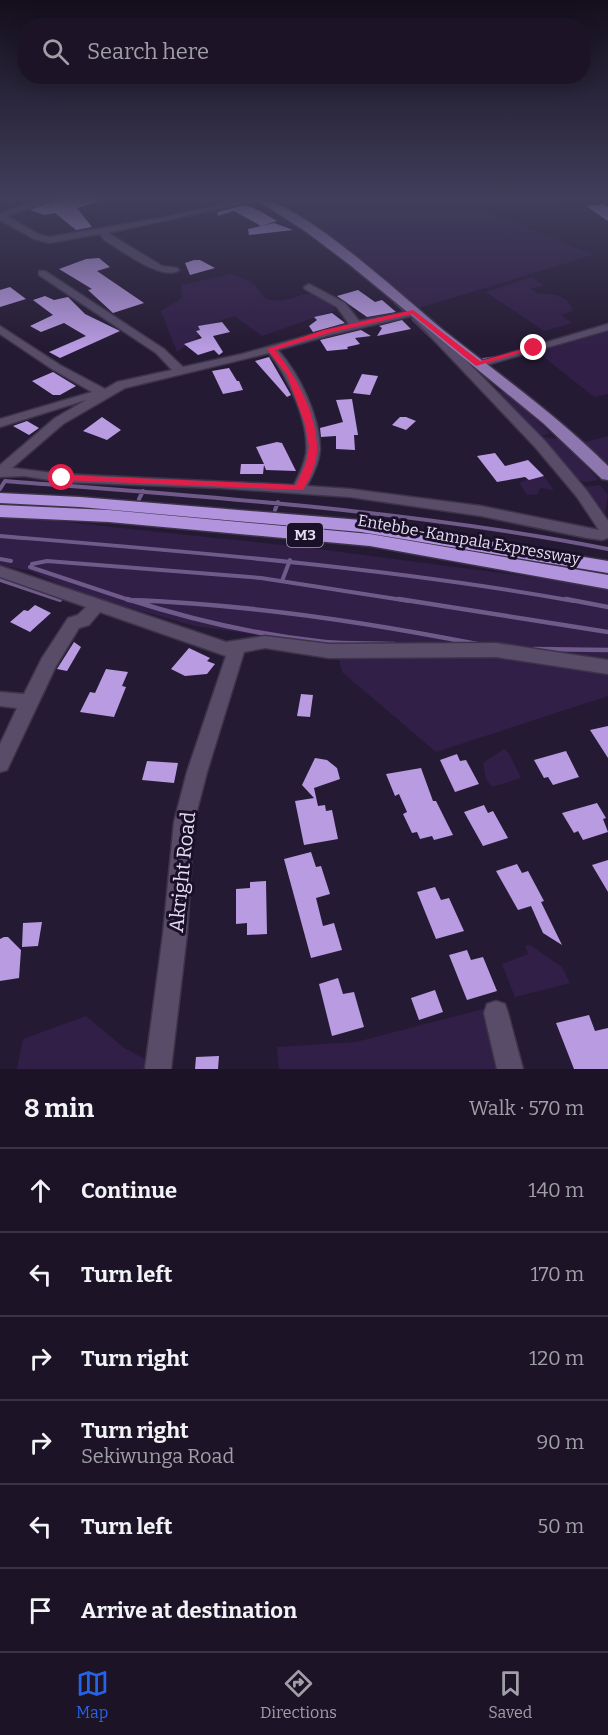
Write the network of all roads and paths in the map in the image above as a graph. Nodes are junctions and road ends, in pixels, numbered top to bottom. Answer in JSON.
{"nodes":[{"id":1,"x":127,"y":249,"type":"edge"},
{"id":2,"x":339,"y":249,"type":"edge"},
{"id":3,"x":174,"y":270,"type":"dead end"},
{"id":4,"x":42,"y":273,"type":"dead end"},
{"id":5,"x":309,"y":287,"type":"dead end"},
{"id":6,"x":413,"y":312,"type":"junction"},
{"id":7,"x":356,"y":325,"type":"junction"},
{"id":8,"x":608,"y":327,"type":"edge"},
{"id":9,"x":0,"y":329,"type":"edge"},
{"id":10,"x":271,"y":349,"type":"junction"},
{"id":11,"x":478,"y":364,"type":"junction"},
{"id":12,"x":179,"y":370,"type":"junction"},
{"id":13,"x":122,"y":385,"type":"junction"},
{"id":14,"x":101,"y":392,"type":"junction"},
{"id":15,"x":0,"y":423,"type":"edge"},
{"id":16,"x":0,"y":473,"type":"edge"},
{"id":17,"x":608,"y":475,"type":"edge"},
{"id":18,"x":299,"y":488,"type":"junction"},
{"id":19,"x":0,"y":498,"type":"edge"},
{"id":20,"x":0,"y":511,"type":"edge"},
{"id":21,"x":607,"y":530,"type":"edge"},
{"id":22,"x":608,"y":567,"type":"edge"},
{"id":23,"x":0,"y":571,"type":"edge"},
{"id":24,"x":608,"y":582,"type":"edge"},
{"id":25,"x":97,"y":605,"type":"junction"},
{"id":26,"x":238,"y":645,"type":"junction"},
{"id":27,"x":608,"y":667,"type":"edge"},
{"id":28,"x":0,"y":699,"type":"edge"},
{"id":29,"x":30,"y":702,"type":"junction"},
{"id":30,"x":0,"y":764,"type":"edge"},
{"id":31,"x":496,"y":1013,"type":"dead end"},
{"id":32,"x":158,"y":1069,"type":"edge"},
{"id":33,"x":510,"y":1069,"type":"edge"}],
"edges":[{"from":1,"to":3,"type":"street"},
{"from":2,"to":6,"type":"main road"},
{"from":4,"to":12,"type":"street"},
{"from":5,"to":7,"type":"street"},
{"from":6,"to":7,"type":"street"},
{"from":6,"to":11,"type":"main road"},
{"from":6,"to":21,"type":"street"},
{"from":7,"to":10,"type":"street"},
{"from":8,"to":11,"type":"street"},
{"from":9,"to":14,"type":"street"},
{"from":10,"to":12,"type":"street"},
{"from":10,"to":18,"type":"street"},
{"from":11,"to":17,"type":"main road"},
{"from":12,"to":13,"type":"street"},
{"from":13,"to":14,"type":"street"},
{"from":13,"to":16,"type":"street"},
{"from":14,"to":15,"type":"street"},
{"from":16,"to":18,"type":"street"},
{"from":18,"to":21,"type":"street"},
{"from":19,"to":22,"type":"highway","name":"Entebbe-Kampala Expressway","number":"M3"},
{"from":20,"to":24,"type":"highway","name":"Entebbe-Kampala Expressway","number":"M3"},
{"from":23,"to":25,"type":"street"},
{"from":25,"to":26,"type":"street"},
{"from":25,"to":29,"type":"street"},
{"from":26,"to":27,"type":"street"},
{"from":26,"to":32,"type":"street","name":"Akright Road"},
{"from":28,"to":29,"type":"street"},
{"from":29,"to":30,"type":"street"},
{"from":31,"to":33,"type":"street"}]}
